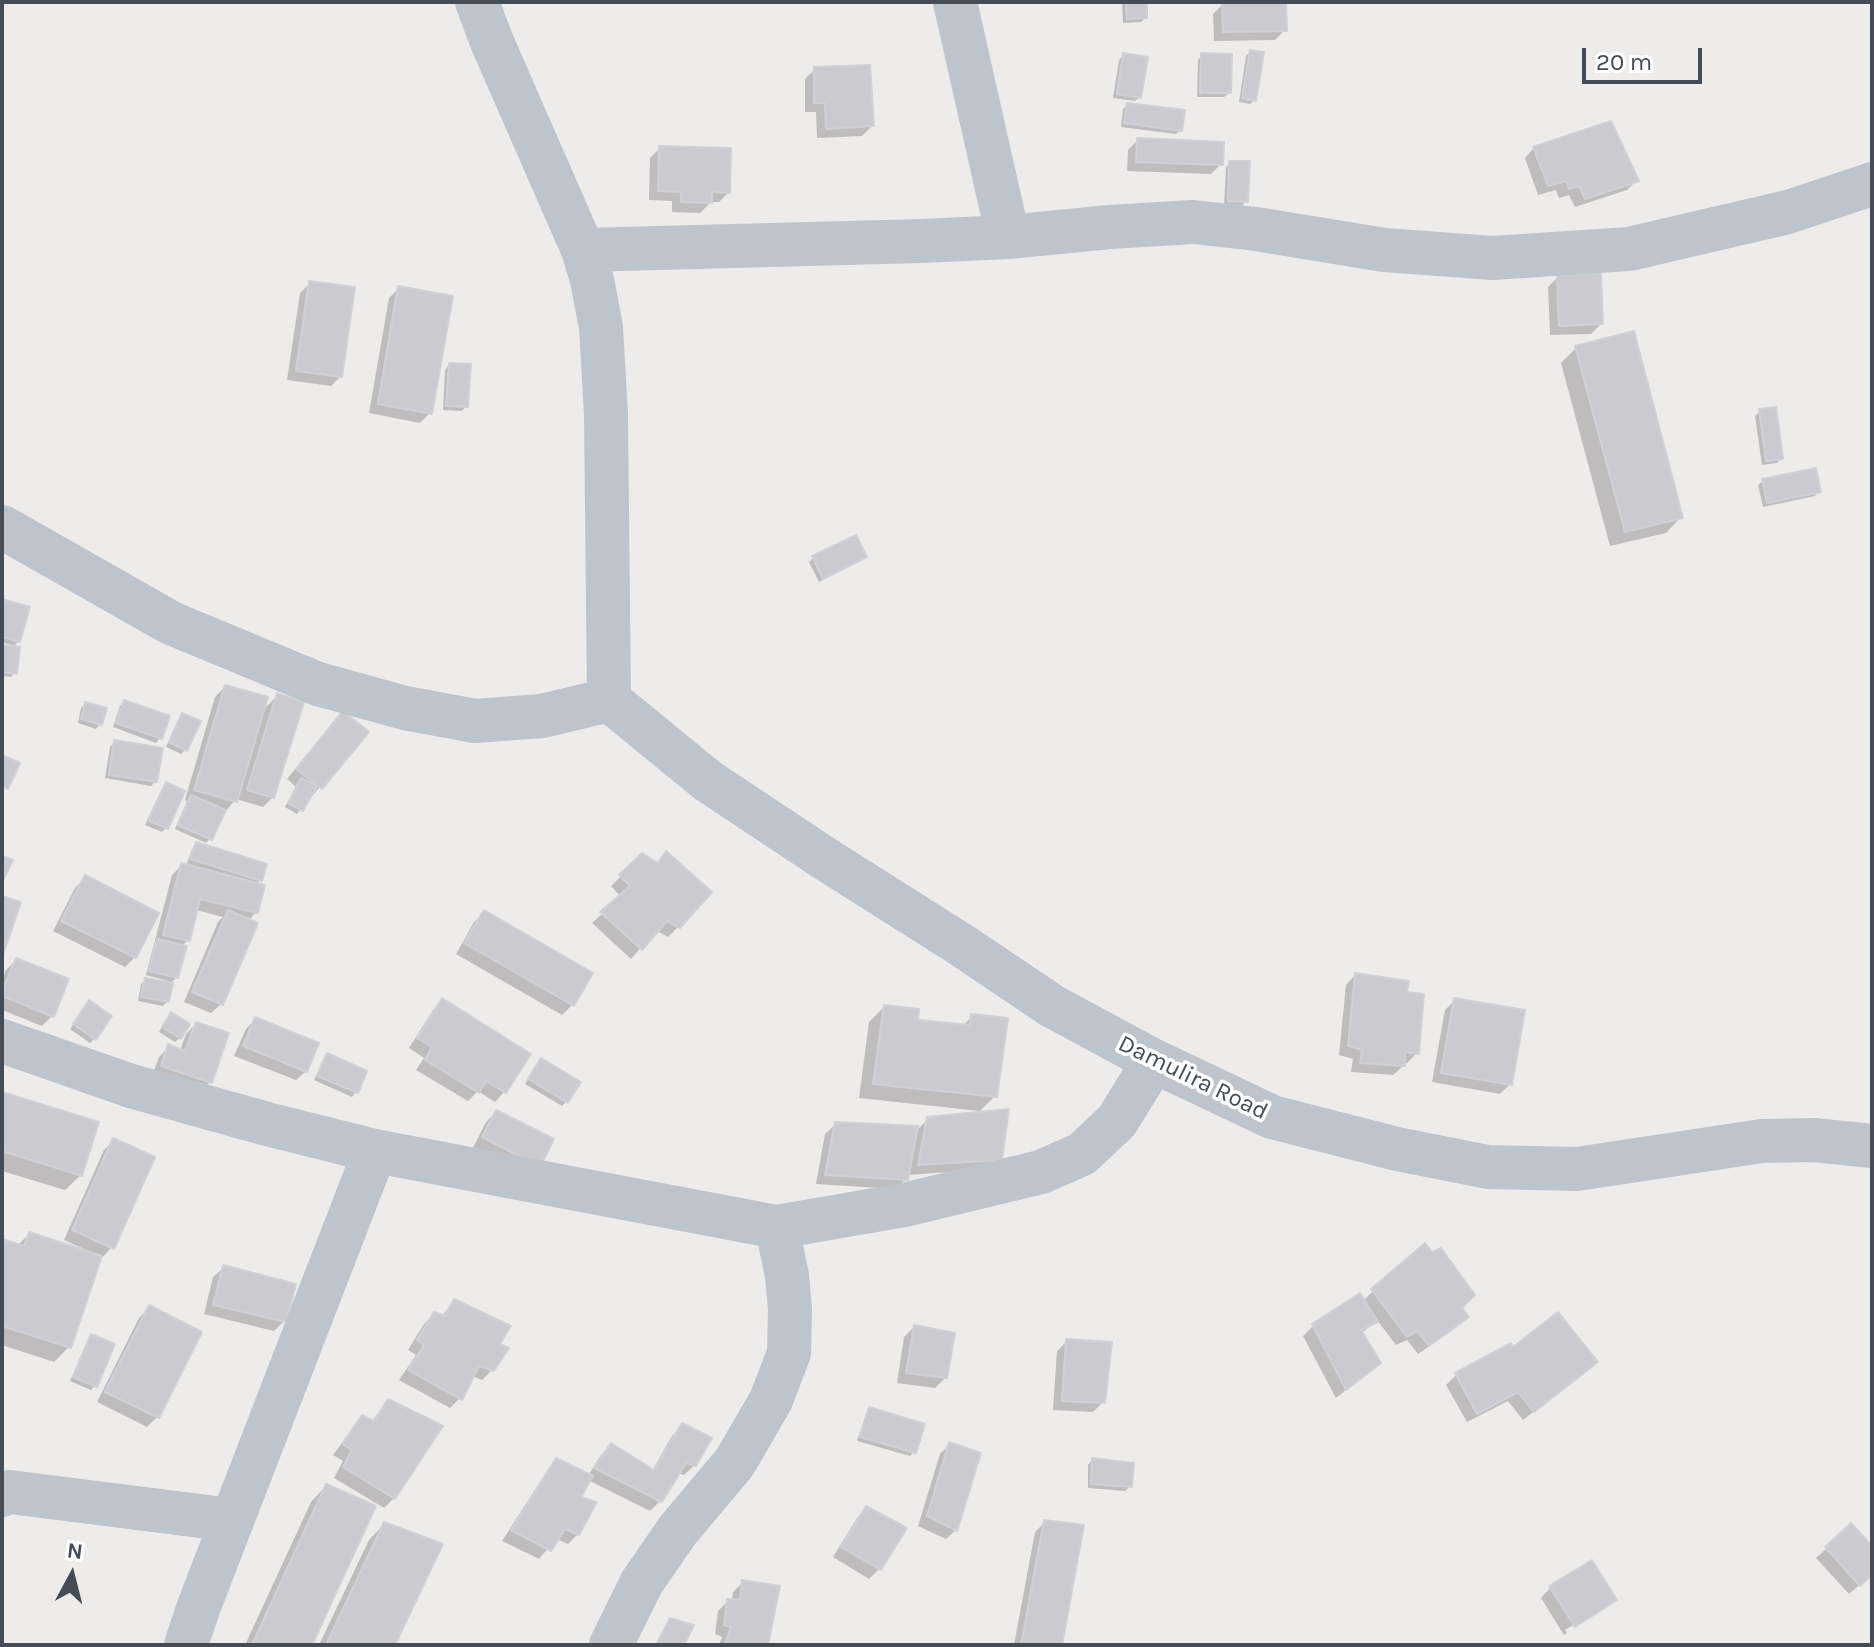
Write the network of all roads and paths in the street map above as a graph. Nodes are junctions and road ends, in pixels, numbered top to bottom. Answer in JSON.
{"nodes":[{"id":1,"x":477,"y":2,"type":"edge"},
{"id":2,"x":955,"y":2,"type":"edge"},
{"id":3,"x":1872,"y":184,"type":"edge"},
{"id":4,"x":1008,"y":237,"type":"junction"},
{"id":5,"x":583,"y":250,"type":"junction"},
{"id":6,"x":2,"y":527,"type":"edge"},
{"id":7,"x":609,"y":700,"type":"junction"},
{"id":8,"x":2,"y":1041,"type":"edge"},
{"id":9,"x":1154,"y":1061,"type":"junction"},
{"id":10,"x":1872,"y":1146,"type":"edge"},
{"id":11,"x":375,"y":1151,"type":"junction"},
{"id":12,"x":777,"y":1227,"type":"junction"},
{"id":13,"x":2,"y":1495,"type":"edge"},
{"id":14,"x":232,"y":1520,"type":"junction"},
{"id":15,"x":186,"y":1645,"type":"edge"},
{"id":16,"x":611,"y":1645,"type":"edge"}],
"edges":[{"from":1,"to":5,"type":"street"},
{"from":2,"to":4,"type":"street"},
{"from":3,"to":4,"type":"street"},
{"from":4,"to":5,"type":"street"},
{"from":5,"to":7,"type":"street"},
{"from":6,"to":7,"type":"street"},
{"from":7,"to":9,"type":"street","name":"Damulira Road"},
{"from":8,"to":11,"type":"street"},
{"from":9,"to":10,"type":"street","name":"Damulira Road"},
{"from":9,"to":12,"type":"street"},
{"from":11,"to":12,"type":"street"},
{"from":11,"to":14,"type":"street"},
{"from":12,"to":16,"type":"street"},
{"from":13,"to":14,"type":"street"},
{"from":14,"to":15,"type":"street"}]}
